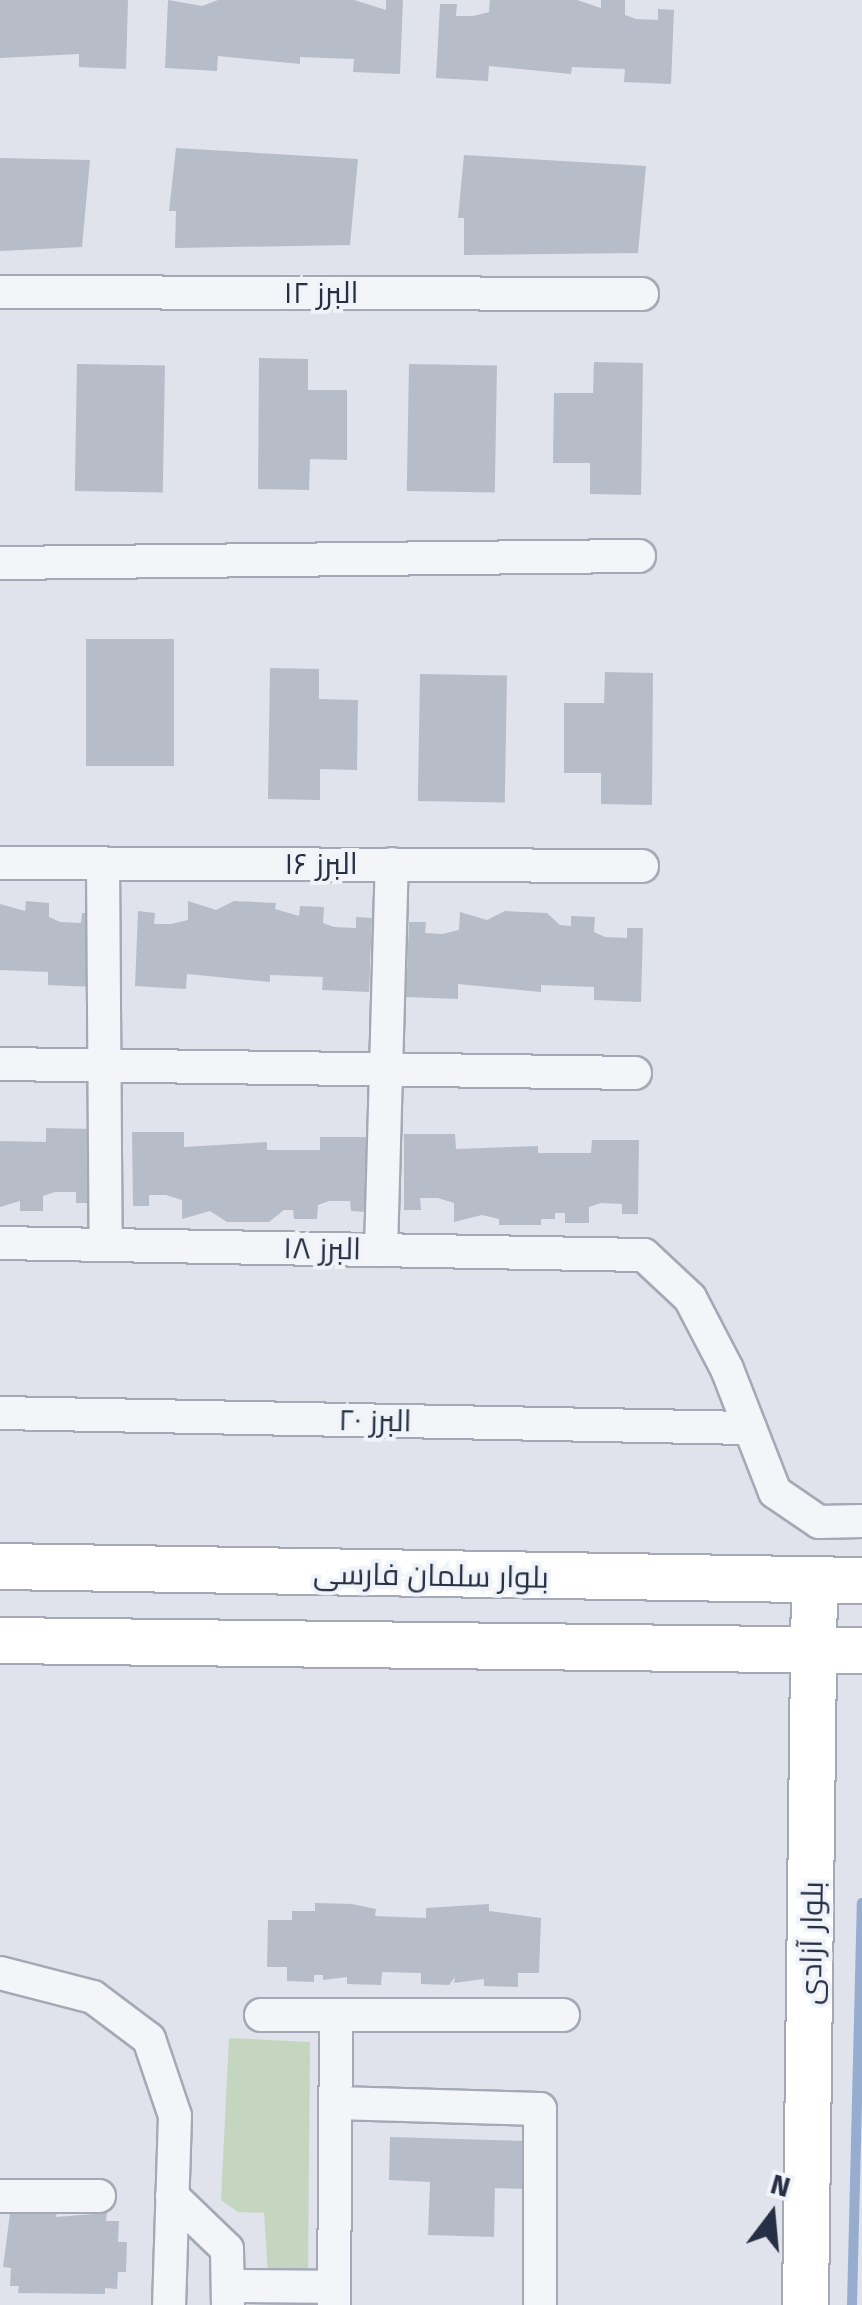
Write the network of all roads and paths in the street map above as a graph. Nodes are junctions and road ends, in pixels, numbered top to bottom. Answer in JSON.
{"nodes":[{"id":1,"x":0,"y":292,"type":"edge"},
{"id":2,"x":642,"y":294,"type":"dead end"},
{"id":3,"x":639,"y":556,"type":"dead end"},
{"id":4,"x":0,"y":563,"type":"edge"},
{"id":5,"x":0,"y":862,"type":"edge"},
{"id":6,"x":103,"y":863,"type":"junction"},
{"id":7,"x":392,"y":864,"type":"junction"},
{"id":8,"x":642,"y":866,"type":"dead end"},
{"id":9,"x":0,"y":1064,"type":"edge"},
{"id":10,"x":104,"y":1066,"type":"junction"},
{"id":11,"x":385,"y":1070,"type":"junction"},
{"id":12,"x":635,"y":1073,"type":"dead end"},
{"id":13,"x":0,"y":1243,"type":"edge"},
{"id":14,"x":106,"y":1245,"type":"junction"},
{"id":15,"x":382,"y":1250,"type":"junction"},
{"id":16,"x":0,"y":1413,"type":"edge"},
{"id":17,"x":750,"y":1428,"type":"junction"},
{"id":18,"x":862,"y":1521,"type":"edge"},
{"id":19,"x":0,"y":1566,"type":"edge"},
{"id":20,"x":635,"y":1580,"type":"junction"},
{"id":21,"x":862,"y":1580,"type":"edge"},
{"id":22,"x":814,"y":1582,"type":"junction"},
{"id":23,"x":0,"y":1640,"type":"edge"},
{"id":24,"x":816,"y":1649,"type":"junction"},
{"id":25,"x":637,"y":1650,"type":"junction"},
{"id":26,"x":862,"y":1650,"type":"edge"},
{"id":27,"x":0,"y":1973,"type":"edge"},
{"id":28,"x":261,"y":2015,"type":"dead end"},
{"id":29,"x":336,"y":2015,"type":"junction"},
{"id":30,"x":563,"y":2016,"type":"dead end"},
{"id":31,"x":336,"y":2103,"type":"junction"},
{"id":32,"x":0,"y":2196,"type":"edge"},
{"id":33,"x":99,"y":2196,"type":"dead end"},
{"id":34,"x":172,"y":2196,"type":"junction"},
{"id":35,"x":228,"y":2295,"type":"edge"},
{"id":36,"x":334,"y":2296,"type":"edge"},
{"id":37,"x":169,"y":2305,"type":"edge"},
{"id":38,"x":540,"y":2305,"type":"edge"},
{"id":39,"x":806,"y":2305,"type":"edge"}],
"edges":[{"from":1,"to":2,"type":"street","name":"البرز ۱۲"},
{"from":3,"to":4,"type":"street"},
{"from":5,"to":6,"type":"street","name":"البرز ۱۶"},
{"from":6,"to":7,"type":"street","name":"البرز ۱۶"},
{"from":6,"to":10,"type":"street"},
{"from":7,"to":8,"type":"street","name":"البرز ۱۶"},
{"from":7,"to":11,"type":"street"},
{"from":9,"to":10,"type":"street"},
{"from":10,"to":11,"type":"street"},
{"from":10,"to":14,"type":"street"},
{"from":11,"to":12,"type":"street"},
{"from":11,"to":15,"type":"street"},
{"from":13,"to":14,"type":"street","name":"البرز ۱۸"},
{"from":14,"to":15,"type":"street","name":"البرز ۱۸"},
{"from":15,"to":17,"type":"street","name":"البرز ۱۸"},
{"from":16,"to":17,"type":"street","name":"البرز ۲۰"},
{"from":17,"to":18,"type":"street"},
{"from":19,"to":20,"type":"main road","name":"بلوار سلمان فارسی"},
{"from":20,"to":22,"type":"main road","name":"بلوار سلمان فارسی"},
{"from":20,"to":25,"type":"main road"},
{"from":21,"to":22,"type":"main road","name":"بلوار سلمان فارسی"},
{"from":22,"to":24,"type":"main road","name":"بلوار آزادی"},
{"from":23,"to":25,"type":"main road"},
{"from":24,"to":25,"type":"main road"},
{"from":24,"to":26,"type":"main road"},
{"from":24,"to":39,"type":"main road","name":"بلوار آزادی"},
{"from":27,"to":34,"type":"street"},
{"from":28,"to":29,"type":"street"},
{"from":29,"to":30,"type":"street"},
{"from":29,"to":31,"type":"street"},
{"from":31,"to":36,"type":"street"},
{"from":31,"to":38,"type":"street"},
{"from":32,"to":33,"type":"street"},
{"from":34,"to":35,"type":"street"},
{"from":34,"to":37,"type":"street"},
{"from":35,"to":36,"type":"street"}]}
